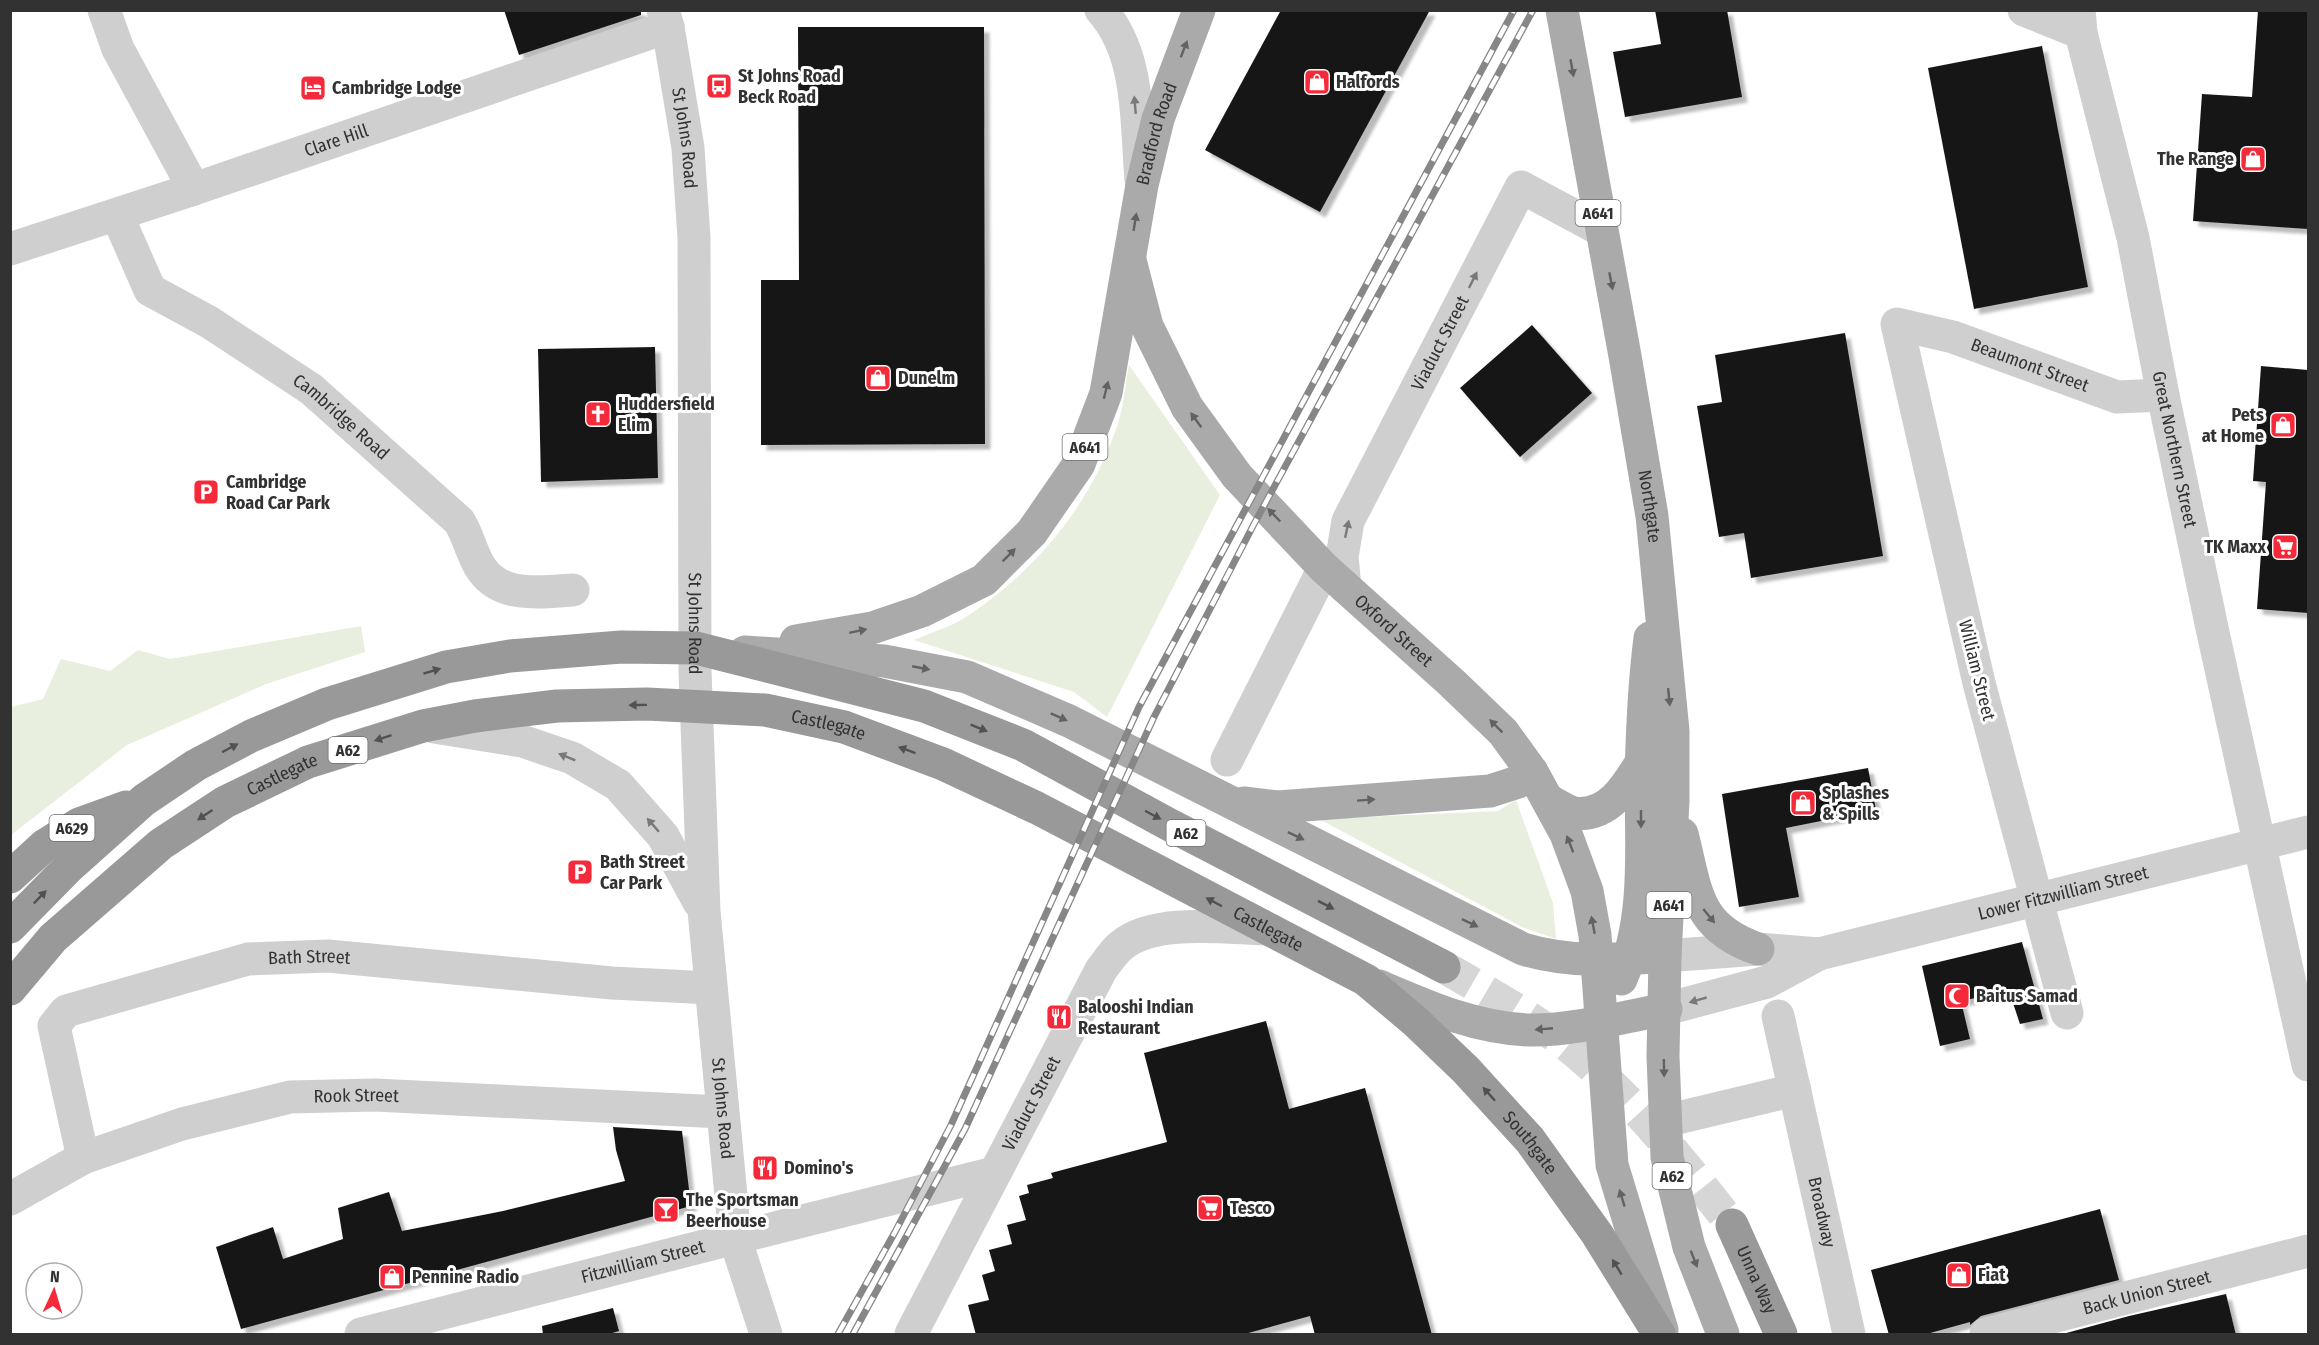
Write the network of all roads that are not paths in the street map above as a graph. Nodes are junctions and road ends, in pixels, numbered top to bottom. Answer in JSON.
{"nodes":[{"id":1,"x":104,"y":10,"type":"edge"},
{"id":2,"x":1101,"y":10,"type":"edge"},
{"id":3,"x":1199,"y":10,"type":"edge"},
{"id":4,"x":1562,"y":10,"type":"edge"},
{"id":5,"x":2024,"y":10,"type":"edge"},
{"id":6,"x":666,"y":19,"type":"edge"},
{"id":7,"x":2080,"y":22,"type":"edge"},
{"id":8,"x":1142,"y":185,"type":"junction"},
{"id":9,"x":194,"y":189,"type":"junction"},
{"id":10,"x":117,"y":215,"type":"junction"},
{"id":11,"x":1601,"y":230,"type":"junction"},
{"id":12,"x":10,"y":249,"type":"edge"},
{"id":13,"x":1130,"y":260,"type":"junction"},
{"id":14,"x":1897,"y":324,"type":"joint"},
{"id":15,"x":2163,"y":395,"type":"junction"},
{"id":16,"x":1656,"y":576,"type":"junction"},
{"id":17,"x":1335,"y":577,"type":"junction"},
{"id":18,"x":573,"y":590,"type":"dead end"},
{"id":19,"x":696,"y":648,"type":"junction"},
{"id":20,"x":696,"y":706,"type":"junction"},
{"id":21,"x":423,"y":726,"type":"junction"},
{"id":22,"x":1227,"y":760,"type":"dead end"},
{"id":23,"x":1642,"y":761,"type":"junction"},
{"id":24,"x":1532,"y":772,"type":"junction"},
{"id":25,"x":144,"y":800,"type":"junction"},
{"id":26,"x":1548,"y":800,"type":"junction"},
{"id":27,"x":1224,"y":801,"type":"junction"},
{"id":28,"x":1673,"y":801,"type":"junction"},
{"id":29,"x":2308,"y":832,"type":"edge"},
{"id":30,"x":2260,"y":845,"type":"junction"},
{"id":31,"x":10,"y":877,"type":"edge"},
{"id":32,"x":2037,"y":901,"type":"junction"},
{"id":33,"x":704,"y":911,"type":"junction"},
{"id":34,"x":10,"y":927,"type":"edge"},
{"id":35,"x":1266,"y":929,"type":"junction"},
{"id":36,"x":1758,"y":950,"type":"junction"},
{"id":37,"x":1820,"y":954,"type":"junction"},
{"id":38,"x":1665,"y":956,"type":"junction"},
{"id":39,"x":1629,"y":959,"type":"junction"},
{"id":40,"x":1597,"y":960,"type":"junction"},
{"id":41,"x":1444,"y":967,"type":"tunnel mouth"},
{"id":42,"x":1366,"y":980,"type":"junction"},
{"id":43,"x":711,"y":988,"type":"junction"},
{"id":44,"x":10,"y":989,"type":"edge"},
{"id":45,"x":1666,"y":1009,"type":"junction"},
{"id":46,"x":2067,"y":1013,"type":"dead end"},
{"id":47,"x":1778,"y":1016,"type":"dead end"},
{"id":48,"x":1602,"y":1022,"type":"junction"},
{"id":49,"x":2308,"y":1065,"type":"edge"},
{"id":50,"x":1795,"y":1090,"type":"junction"},
{"id":51,"x":722,"y":1112,"type":"junction"},
{"id":52,"x":1665,"y":1121,"type":"junction"},
{"id":53,"x":83,"y":1158,"type":"junction"},
{"id":54,"x":994,"y":1173,"type":"junction"},
{"id":55,"x":10,"y":1199,"type":"edge"},
{"id":56,"x":1731,"y":1225,"type":"tunnel mouth"},
{"id":57,"x":735,"y":1238,"type":"junction"},
{"id":58,"x":2308,"y":1251,"type":"edge"},
{"id":59,"x":362,"y":1335,"type":"edge"},
{"id":60,"x":766,"y":1335,"type":"edge"},
{"id":61,"x":911,"y":1335,"type":"edge"},
{"id":62,"x":1661,"y":1335,"type":"edge"},
{"id":63,"x":1723,"y":1335,"type":"edge"},
{"id":64,"x":1781,"y":1335,"type":"edge"},
{"id":65,"x":1849,"y":1335,"type":"edge"},
{"id":66,"x":1986,"y":1335,"type":"edge"}],
"edges":[{"from":1,"to":9,"type":"street"},
{"from":8,"to":2,"type":"street","one_way":true},
{"from":8,"to":3,"type":"main road","name":"Bradford Road","number":"A641","one_way":true},
{"from":4,"to":11,"type":"main road","name":"Northgate","number":"A641","one_way":true},
{"from":5,"to":7,"type":"street"},
{"from":6,"to":9,"type":"street","name":"Clare Hill"},
{"from":6,"to":19,"type":"street","name":"St Johns Road"},
{"from":7,"to":15,"type":"street","name":"Great Northern Street"},
{"from":13,"to":8,"type":"main road","name":"Bradford Road","number":"A641","one_way":true},
{"from":9,"to":10,"type":"street"},
{"from":10,"to":12,"type":"street"},
{"from":10,"to":18,"type":"street","name":"Cambridge Road"},
{"from":11,"to":16,"type":"main road","name":"Northgate","number":"A641","one_way":true},
{"from":17,"to":11,"type":"street","name":"Viaduct Street","one_way":true},
{"from":17,"to":13,"type":"main road","name":"Oxford Street","one_way":true},
{"from":19,"to":13,"type":"main road","number":"A641","one_way":true},
{"from":14,"to":15,"type":"street","name":"Beaumont Street"},
{"from":14,"to":32,"type":"street","name":"William Street"},
{"from":15,"to":30,"type":"street","name":"Great Northern Street"},
{"from":16,"to":23,"type":"main road","number":"A641"},
{"from":16,"to":28,"type":"main road","name":"Northgate","number":"A641","one_way":true},
{"from":17,"to":22,"type":"street"},
{"from":24,"to":17,"type":"main road","name":"Oxford Street","one_way":true},
{"from":19,"to":20,"type":"street","name":"St Johns Road"},
{"from":25,"to":19,"type":"highway","number":"A62","one_way":true},
{"from":19,"to":27,"type":"main road","number":"A62","one_way":true},
{"from":19,"to":41,"type":"highway","number":"A62","one_way":true},
{"from":20,"to":21,"type":"highway","name":"Castlegate","number":"A62","one_way":true},
{"from":20,"to":33,"type":"street","name":"St Johns Road"},
{"from":35,"to":20,"type":"highway","name":"Castlegate","number":"A62","one_way":true},
{"from":33,"to":21,"type":"street","one_way":true},
{"from":21,"to":44,"type":"highway","name":"Castlegate","number":"A62","one_way":true},
{"from":23,"to":26,"type":"main road"},
{"from":23,"to":39,"type":"main road","number":"A641","one_way":true},
{"from":24,"to":26,"type":"main road","name":"Oxford Street"},
{"from":27,"to":24,"type":"main road","one_way":true},
{"from":25,"to":31,"type":"highway","number":"A629"},
{"from":34,"to":25,"type":"highway","number":"A62","one_way":true},
{"from":40,"to":26,"type":"main road","name":"Oxford Street","one_way":true},
{"from":27,"to":40,"type":"main road","number":"A62","one_way":true},
{"from":28,"to":36,"type":"main road","one_way":true},
{"from":28,"to":38,"type":"main road","name":"Northgate","number":"A641"},
{"from":29,"to":30,"type":"street","name":"Lower Fitzwilliam Street"},
{"from":30,"to":32,"type":"street","name":"Lower Fitzwilliam Street"},
{"from":30,"to":49,"type":"street","name":"Great Northern Street"},
{"from":32,"to":37,"type":"street","name":"Lower Fitzwilliam Street"},
{"from":32,"to":46,"type":"street","name":"William Street"},
{"from":33,"to":43,"type":"street","name":"St Johns Road"},
{"from":35,"to":42,"type":"highway","name":"Castlegate","number":"A62"},
{"from":35,"to":54,"type":"street","name":"Viaduct Street"},
{"from":36,"to":37,"type":"street","name":"Lower Fitzwilliam Street"},
{"from":36,"to":38,"type":"street","name":"Lower Fitzwilliam Street"},
{"from":37,"to":45,"type":"street","name":"Lower Fitzwilliam Street","one_way":true},
{"from":38,"to":39,"type":"main road","number":"A62"},
{"from":38,"to":45,"type":"main road","name":"Northgate","number":"A641"},
{"from":39,"to":40,"type":"main road","number":"A62"},
{"from":39,"to":48,"type":"main road","number":"A641"},
{"from":40,"to":48,"type":"main road","name":"Oxford Street"},
{"from":48,"to":42,"type":"main road","name":"Castlegate","number":"A62","one_way":true},
{"from":62,"to":42,"type":"highway","name":"Southgate","number":"A62","one_way":true},
{"from":43,"to":51,"type":"street","name":"St Johns Road"},
{"from":43,"to":53,"type":"street","name":"Bath Street"},
{"from":45,"to":48,"type":"main road","name":"Castlegate","number":"A62"},
{"from":45,"to":52,"type":"main road","number":"A62","one_way":true},
{"from":47,"to":50,"type":"street","name":"Broadway"},
{"from":62,"to":48,"type":"main road","name":"Southgate","number":"A62","one_way":true},
{"from":50,"to":52,"type":"street"},
{"from":50,"to":65,"type":"street","name":"Broadway"},
{"from":51,"to":53,"type":"street","name":"Rook Street"},
{"from":51,"to":57,"type":"street","name":"St Johns Road"},
{"from":52,"to":63,"type":"main road","number":"A62","one_way":true},
{"from":53,"to":55,"type":"street","name":"Rook Street"},
{"from":54,"to":57,"type":"street","name":"Fitzwilliam Street"},
{"from":54,"to":61,"type":"street","name":"Viaduct Street"},
{"from":56,"to":64,"type":"highway","name":"Unna Way"},
{"from":57,"to":59,"type":"street","name":"Fitzwilliam Street"},
{"from":57,"to":60,"type":"street","name":"St Johns Road"},
{"from":58,"to":66,"type":"street","name":"Back Union Street"}]}
